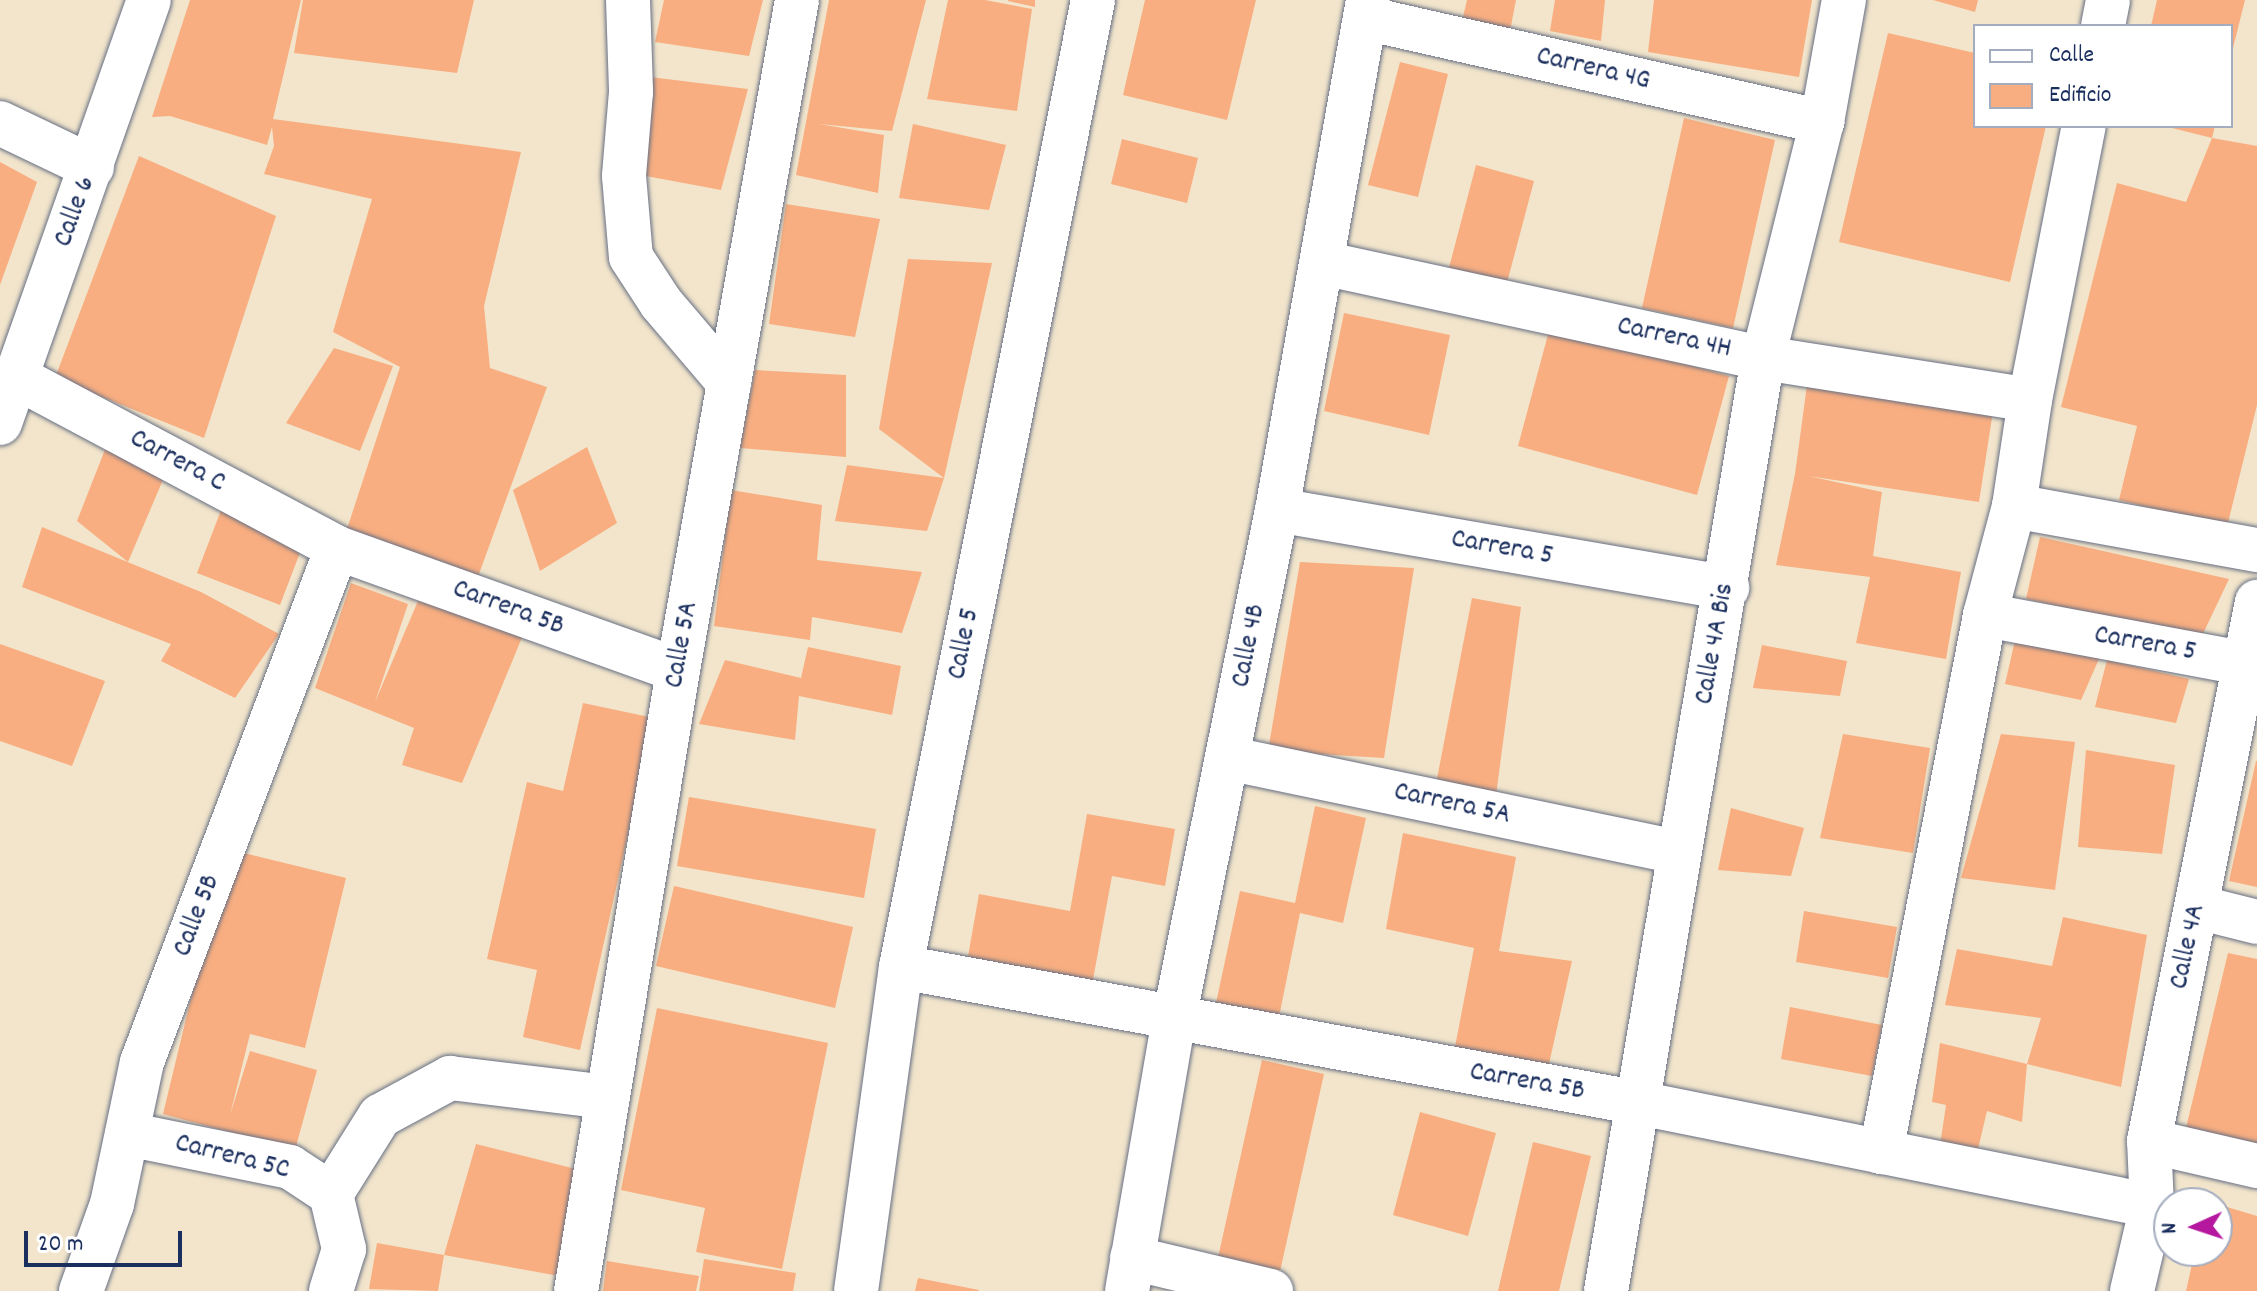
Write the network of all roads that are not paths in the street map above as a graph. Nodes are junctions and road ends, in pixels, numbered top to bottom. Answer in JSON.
{"nodes":[{"id":1,"x":149,"y":0,"type":"edge"},
{"id":2,"x":628,"y":0,"type":"edge"},
{"id":3,"x":797,"y":0,"type":"edge"},
{"id":4,"x":1093,"y":0,"type":"edge"},
{"id":5,"x":1844,"y":0,"type":"edge"},
{"id":6,"x":2108,"y":0,"type":"edge"},
{"id":7,"x":1366,"y":9,"type":"edge"},
{"id":8,"x":2103,"y":24,"type":"edge"},
{"id":9,"x":1822,"y":122,"type":"junction"},
{"id":10,"x":0,"y":123,"type":"edge"},
{"id":11,"x":2084,"y":128,"type":"edge"},
{"id":12,"x":92,"y":167,"type":"junction"},
{"id":13,"x":1322,"y":263,"type":"junction"},
{"id":14,"x":1763,"y":358,"type":"junction"},
{"id":15,"x":16,"y":377,"type":"junction"},
{"id":16,"x":729,"y":383,"type":"junction"},
{"id":17,"x":2030,"y":400,"type":"junction"},
{"id":18,"x":0,"y":423,"type":"edge"},
{"id":19,"x":2014,"y":506,"type":"junction"},
{"id":20,"x":1277,"y":510,"type":"junction"},
{"id":21,"x":337,"y":548,"type":"junction"},
{"id":22,"x":2257,"y":550,"type":"edge"},
{"id":23,"x":1727,"y":588,"type":"junction"},
{"id":24,"x":2257,"y":602,"type":"edge"},
{"id":25,"x":1985,"y":615,"type":"junction"},
{"id":26,"x":2252,"y":665,"type":"edge"},
{"id":27,"x":678,"y":670,"type":"junction"},
{"id":28,"x":1227,"y":758,"type":"junction"},
{"id":29,"x":1678,"y":852,"type":"junction"},
{"id":30,"x":2197,"y":907,"type":"junction"},
{"id":31,"x":2257,"y":922,"type":"edge"},
{"id":32,"x":901,"y":967,"type":"junction"},
{"id":33,"x":1174,"y":1019,"type":"junction"},
{"id":34,"x":608,"y":1097,"type":"junction"},
{"id":35,"x":1639,"y":1103,"type":"junction"},
{"id":36,"x":127,"y":1134,"type":"junction"},
{"id":37,"x":2149,"y":1141,"type":"junction"},
{"id":38,"x":1881,"y":1152,"type":"junction"},
{"id":39,"x":2257,"y":1166,"type":"edge"},
{"id":40,"x":331,"y":1194,"type":"junction"},
{"id":41,"x":2152,"y":1206,"type":"junction"},
{"id":42,"x":1130,"y":1274,"type":"edge"},
{"id":43,"x":81,"y":1291,"type":"edge"},
{"id":44,"x":331,"y":1291,"type":"edge"},
{"id":45,"x":576,"y":1291,"type":"edge"},
{"id":46,"x":856,"y":1291,"type":"edge"},
{"id":47,"x":1271,"y":1291,"type":"edge"},
{"id":48,"x":1606,"y":1291,"type":"edge"},
{"id":49,"x":2132,"y":1291,"type":"edge"}],
"edges":[{"from":1,"to":12,"type":"street","name":"Calle 6"},
{"from":2,"to":16,"type":"street"},
{"from":3,"to":16,"type":"street","name":"Calle 5A"},
{"from":4,"to":32,"type":"street","name":"Calle 5"},
{"from":5,"to":9,"type":"street","name":"Calle 4A Bis"},
{"from":6,"to":8,"type":"street"},
{"from":7,"to":9,"type":"street","name":"Carrera 4G"},
{"from":7,"to":13,"type":"street","name":"Calle 4B"},
{"from":9,"to":14,"type":"street","name":"Calle 4A Bis"},
{"from":10,"to":12,"type":"street"},
{"from":11,"to":17,"type":"street"},
{"from":12,"to":15,"type":"street","name":"Calle 6"},
{"from":13,"to":14,"type":"street","name":"Carrera 4H"},
{"from":13,"to":20,"type":"street","name":"Calle 4B"},
{"from":14,"to":17,"type":"street","name":"Carrera 4H"},
{"from":14,"to":23,"type":"street","name":"Calle 4A Bis"},
{"from":15,"to":18,"type":"street","name":"Calle 6"},
{"from":15,"to":21,"type":"street","name":"Carrera C"},
{"from":16,"to":27,"type":"street","name":"Calle 5A"},
{"from":17,"to":19,"type":"street"},
{"from":19,"to":22,"type":"street"},
{"from":19,"to":25,"type":"street"},
{"from":20,"to":23,"type":"street","name":"Carrera 5"},
{"from":20,"to":28,"type":"street","name":"Calle 4B"},
{"from":21,"to":27,"type":"street","name":"Carrera 5B"},
{"from":21,"to":36,"type":"street","name":"Calle 5B"},
{"from":23,"to":29,"type":"street","name":"Calle 4A Bis"},
{"from":24,"to":26,"type":"street","name":"Calle 4A"},
{"from":25,"to":26,"type":"street","name":"Carrera 5"},
{"from":25,"to":38,"type":"street"},
{"from":26,"to":30,"type":"street","name":"Calle 4A"},
{"from":27,"to":34,"type":"street","name":"Calle 5A"},
{"from":28,"to":29,"type":"street","name":"Carrera 5A"},
{"from":28,"to":33,"type":"street","name":"Calle 4B"},
{"from":29,"to":35,"type":"street","name":"Calle 4A Bis"},
{"from":30,"to":31,"type":"street"},
{"from":30,"to":37,"type":"street","name":"Calle 4A"},
{"from":32,"to":33,"type":"street","name":"Carrera 5B"},
{"from":32,"to":46,"type":"street","name":"Calle 5"},
{"from":33,"to":35,"type":"street","name":"Carrera 5B"},
{"from":33,"to":42,"type":"street","name":"Calle 4B"},
{"from":34,"to":40,"type":"street"},
{"from":34,"to":45,"type":"street","name":"Calle 5A"},
{"from":35,"to":38,"type":"street","name":"Carrera 5B"},
{"from":35,"to":48,"type":"street","name":"Calle 4A Bis"},
{"from":36,"to":40,"type":"street","name":"Carrera 5C"},
{"from":36,"to":43,"type":"street","name":"Calle 5B"},
{"from":37,"to":39,"type":"street"},
{"from":37,"to":41,"type":"street","name":"Calle 4A"},
{"from":38,"to":41,"type":"street","name":"Carrera 5B"},
{"from":40,"to":44,"type":"street"},
{"from":41,"to":49,"type":"street","name":"Calle 4A"},
{"from":42,"to":47,"type":"street"}]}
